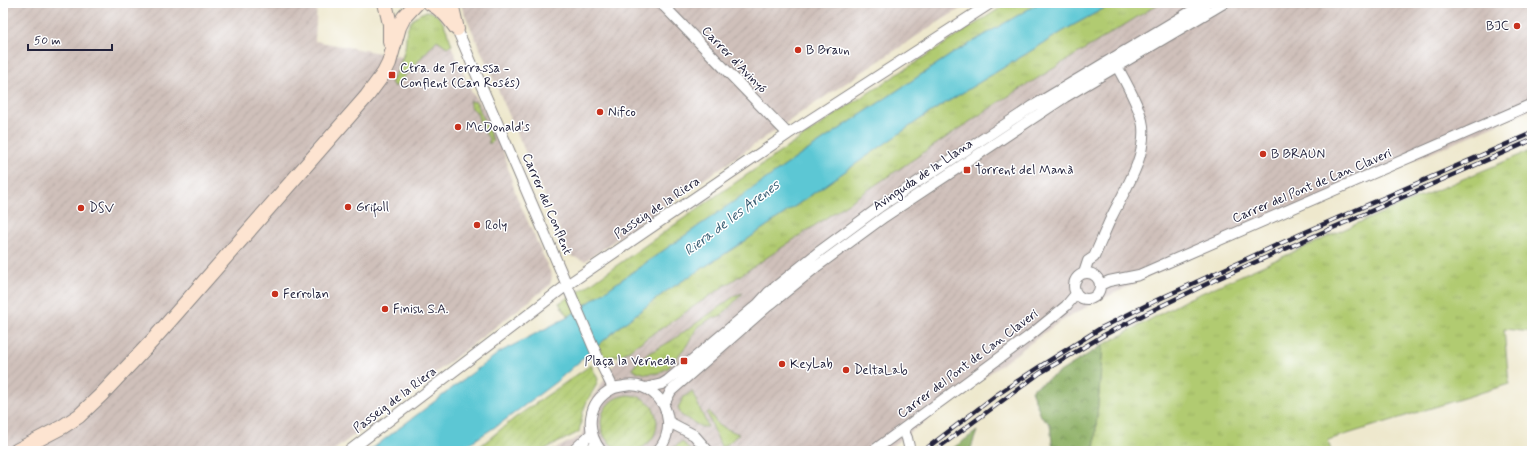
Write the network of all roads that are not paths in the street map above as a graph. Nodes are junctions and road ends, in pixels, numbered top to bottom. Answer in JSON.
{"nodes":[{"id":1,"x":385,"y":3,"type":"edge"},
{"id":2,"x":416,"y":3,"type":"edge"},
{"id":3,"x":430,"y":3,"type":"edge"},
{"id":4,"x":452,"y":3,"type":"edge"},
{"id":5,"x":661,"y":3,"type":"edge"},
{"id":6,"x":991,"y":3,"type":"edge"},
{"id":7,"x":1205,"y":3,"type":"edge"},
{"id":8,"x":1224,"y":3,"type":"edge"},
{"id":9,"x":458,"y":29,"type":"junction"},
{"id":10,"x":391,"y":55,"type":"junction"},
{"id":11,"x":1114,"y":62,"type":"junction"},
{"id":12,"x":1532,"y":104,"type":"edge"},
{"id":13,"x":788,"y":134,"type":"junction"},
{"id":14,"x":1094,"y":257,"type":"junction"},
{"id":15,"x":1084,"y":273,"type":"junction"},
{"id":16,"x":1097,"y":280,"type":"junction"},
{"id":17,"x":567,"y":284,"type":"junction"},
{"id":18,"x":1076,"y":294,"type":"junction"},
{"id":19,"x":613,"y":388,"type":"junction"},
{"id":20,"x":645,"y":388,"type":"junction"},
{"id":21,"x":664,"y":404,"type":"junction"},
{"id":22,"x":669,"y":422,"type":"junction"},
{"id":23,"x":903,"y":429,"type":"junction"},
{"id":24,"x":591,"y":434,"type":"junction"},
{"id":25,"x":703,"y":448,"type":"edge"},
{"id":26,"x":599,"y":449,"type":"edge"},
{"id":27,"x":16,"y":451,"type":"edge"},
{"id":28,"x":349,"y":451,"type":"edge"},
{"id":29,"x":573,"y":451,"type":"edge"},
{"id":30,"x":584,"y":451,"type":"edge"},
{"id":31,"x":657,"y":451,"type":"edge"},
{"id":32,"x":873,"y":451,"type":"edge"},
{"id":33,"x":910,"y":451,"type":"edge"}],
"edges":[{"from":1,"to":10,"type":"main road"},
{"from":2,"to":10,"type":"main road"},
{"from":3,"to":9,"type":"main road"},
{"from":4,"to":9,"type":"main road"},
{"from":5,"to":13,"type":"street","name":"Carrer d'Avinyó"},
{"from":6,"to":13,"type":"street","name":"Passeig de la Riera"},
{"from":7,"to":11,"type":"street","name":"Avinguda de la Llana"},
{"from":8,"to":11,"type":"street","name":"Avinguda de la Llana"},
{"from":9,"to":17,"type":"street","name":"Carrer del Conflent"},
{"from":10,"to":27,"type":"main road"},
{"from":11,"to":14,"type":"street"},
{"from":11,"to":20,"type":"street","name":"Avinguda de la Llana"},
{"from":11,"to":21,"type":"street","name":"Avinguda de la Llana"},
{"from":12,"to":16,"type":"street","name":"Carrer del Pont de Can Claveri"},
{"from":13,"to":17,"type":"street","name":"Passeig de la Riera"},
{"from":14,"to":15,"type":"street"},
{"from":14,"to":16,"type":"street"},
{"from":15,"to":16,"type":"street"},
{"from":15,"to":18,"type":"street"},
{"from":16,"to":18,"type":"street"},
{"from":17,"to":19,"type":"street","name":"Carrer del Conflent"},
{"from":17,"to":28,"type":"street","name":"Passeig de la Riera"},
{"from":18,"to":23,"type":"street","name":"Carrer del Pont de Can Claveri"},
{"from":19,"to":20,"type":"street"},
{"from":19,"to":24,"type":"street"},
{"from":20,"to":21,"type":"street"},
{"from":21,"to":22,"type":"street"},
{"from":22,"to":25,"type":"street"},
{"from":22,"to":31,"type":"street"},
{"from":23,"to":32,"type":"street","name":"Carrer del Pont de Can Claveri"},
{"from":23,"to":33,"type":"street"},
{"from":24,"to":26,"type":"street"},
{"from":24,"to":29,"type":"street"},
{"from":26,"to":30,"type":"street"}]}
